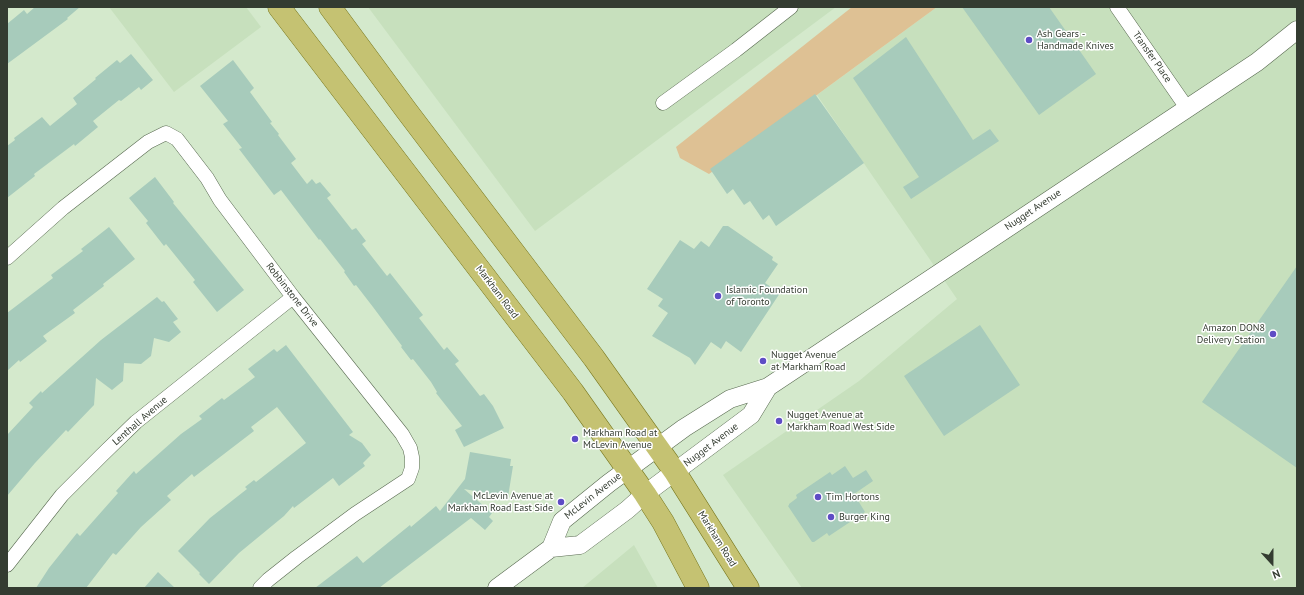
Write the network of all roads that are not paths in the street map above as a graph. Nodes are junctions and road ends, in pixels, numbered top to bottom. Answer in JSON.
{"nodes":[{"id":1,"x":279,"y":7,"type":"edge"},
{"id":2,"x":330,"y":7,"type":"edge"},
{"id":3,"x":791,"y":7,"type":"edge"},
{"id":4,"x":1117,"y":7,"type":"edge"},
{"id":5,"x":1297,"y":30,"type":"edge"},
{"id":6,"x":662,"y":103,"type":"dead end"},
{"id":7,"x":1187,"y":108,"type":"junction"},
{"id":8,"x":7,"y":258,"type":"edge"},
{"id":9,"x":293,"y":298,"type":"junction"},
{"id":10,"x":768,"y":388,"type":"junction"},
{"id":11,"x":657,"y":448,"type":"junction"},
{"id":12,"x":628,"y":469,"type":"junction"},
{"id":13,"x":675,"y":472,"type":"junction"},
{"id":14,"x":646,"y":494,"type":"junction"},
{"id":15,"x":551,"y":548,"type":"junction"},
{"id":16,"x":7,"y":565,"type":"edge"},
{"id":17,"x":260,"y":588,"type":"edge"},
{"id":18,"x":497,"y":588,"type":"edge"},
{"id":19,"x":698,"y":588,"type":"edge"},
{"id":20,"x":748,"y":588,"type":"edge"}],
"edges":[{"from":1,"to":12,"type":"main road","name":"Markham Road"},
{"from":2,"to":11,"type":"main road","name":"Markham Road"},
{"from":3,"to":6,"type":"street"},
{"from":4,"to":7,"type":"street","name":"Transfer Place"},
{"from":5,"to":7,"type":"street","name":"Nugget Avenue"},
{"from":7,"to":10,"type":"street","name":"Nugget Avenue"},
{"from":8,"to":9,"type":"street","name":"Robbinstone Drive"},
{"from":9,"to":16,"type":"street","name":"Lenthall Avenue"},
{"from":9,"to":17,"type":"street","name":"Robbinstone Drive"},
{"from":10,"to":11,"type":"street","name":"Nugget Avenue"},
{"from":10,"to":13,"type":"street","name":"Nugget Avenue"},
{"from":11,"to":12,"type":"street","name":"Nugget Avenue"},
{"from":11,"to":13,"type":"main road","name":"Markham Road"},
{"from":12,"to":14,"type":"main road","name":"Markham Road"},
{"from":12,"to":15,"type":"street","name":"McLevin Avenue"},
{"from":13,"to":14,"type":"street","name":"Nugget Avenue"},
{"from":13,"to":20,"type":"main road","name":"Markham Road"},
{"from":14,"to":15,"type":"street"},
{"from":14,"to":19,"type":"main road","name":"Markham Road"},
{"from":15,"to":18,"type":"street"}]}
